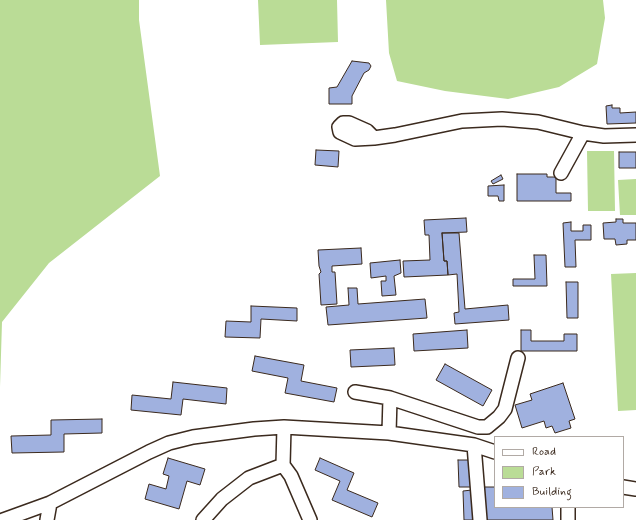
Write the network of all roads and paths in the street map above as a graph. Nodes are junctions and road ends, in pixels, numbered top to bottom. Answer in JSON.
{"nodes":[{"id":1,"x":583,"y":133,"type":"junction"},
{"id":2,"x":636,"y":135,"type":"edge"},
{"id":3,"x":374,"y":138,"type":"dead end"},
{"id":4,"x":561,"y":173,"type":"dead end"},
{"id":5,"x":518,"y":358,"type":"dead end"},
{"id":6,"x":354,"y":392,"type":"dead end"},
{"id":7,"x":390,"y":398,"type":"junction"},
{"id":8,"x":284,"y":427,"type":"junction"},
{"id":9,"x":389,"y":433,"type":"junction"},
{"id":10,"x":474,"y":445,"type":"junction"},
{"id":11,"x":494,"y":452,"type":"edge"},
{"id":12,"x":282,"y":465,"type":"junction"},
{"id":13,"x":624,"y":487,"type":"edge"},
{"id":14,"x":636,"y":489,"type":"edge"},
{"id":15,"x":50,"y":503,"type":"junction"},
{"id":16,"x":568,"y":508,"type":"edge"},
{"id":17,"x":3,"y":520,"type":"edge"},
{"id":18,"x":47,"y":520,"type":"edge"},
{"id":19,"x":203,"y":520,"type":"edge"},
{"id":20,"x":310,"y":520,"type":"edge"},
{"id":21,"x":480,"y":520,"type":"edge"},
{"id":22,"x":568,"y":520,"type":"edge"}],
"edges":[{"from":1,"to":2,"type":"street"},
{"from":1,"to":3,"type":"street"},
{"from":1,"to":4,"type":"street"},
{"from":5,"to":7,"type":"street"},
{"from":6,"to":7,"type":"street"},
{"from":7,"to":9,"type":"street"},
{"from":8,"to":9,"type":"street"},
{"from":8,"to":12,"type":"street"},
{"from":8,"to":15,"type":"street"},
{"from":9,"to":10,"type":"street"},
{"from":10,"to":11,"type":"street"},
{"from":10,"to":21,"type":"street"},
{"from":12,"to":19,"type":"street"},
{"from":12,"to":20,"type":"street"},
{"from":13,"to":14,"type":"street"},
{"from":15,"to":17,"type":"street"},
{"from":15,"to":18,"type":"street"},
{"from":16,"to":22,"type":"street"}]}
